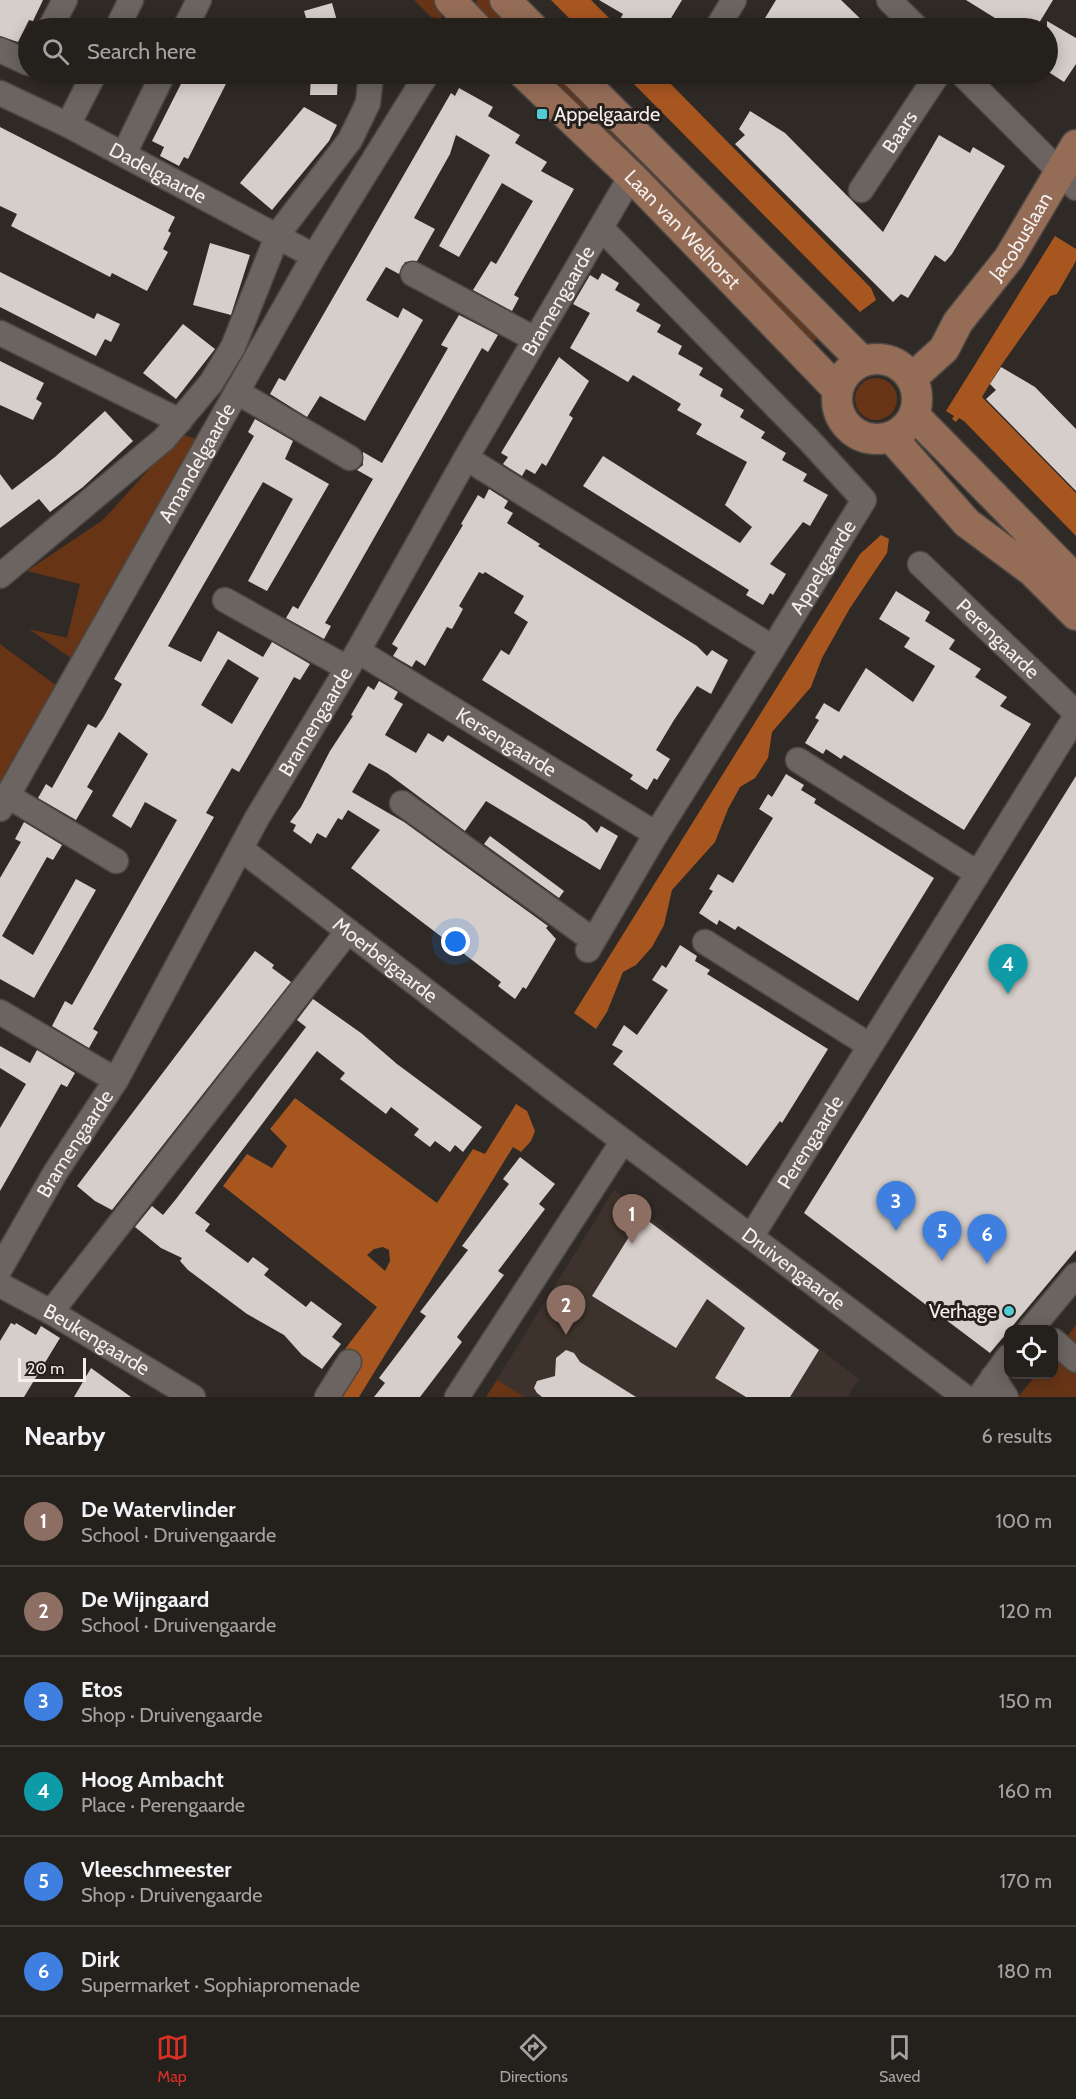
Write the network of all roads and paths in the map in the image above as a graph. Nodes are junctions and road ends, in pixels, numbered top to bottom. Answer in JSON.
{"nodes":[{"id":1,"x":65,"y":0,"type":"edge"},
{"id":2,"x":131,"y":0,"type":"edge"},
{"id":3,"x":199,"y":0,"type":"edge"},
{"id":4,"x":506,"y":0,"type":"edge"},
{"id":5,"x":734,"y":0,"type":"edge"},
{"id":6,"x":889,"y":0,"type":"edge"},
{"id":7,"x":55,"y":18,"type":"edge"},
{"id":8,"x":122,"y":18,"type":"edge"},
{"id":9,"x":190,"y":18,"type":"edge"},
{"id":10,"x":523,"y":18,"type":"edge"},
{"id":11,"x":723,"y":18,"type":"edge"},
{"id":12,"x":907,"y":18,"type":"edge"},
{"id":13,"x":0,"y":50,"type":"edge"},
{"id":14,"x":18,"y":58,"type":"edge"},
{"id":15,"x":89,"y":84,"type":"edge"},
{"id":16,"x":158,"y":84,"type":"edge"},
{"id":17,"x":370,"y":84,"type":"edge"},
{"id":18,"x":421,"y":84,"type":"edge"},
{"id":19,"x":534,"y":84,"type":"edge"},
{"id":20,"x":586,"y":84,"type":"edge"},
{"id":21,"x":931,"y":84,"type":"edge"},
{"id":22,"x":972,"y":84,"type":"edge"},
{"id":23,"x":0,"y":93,"type":"edge"},
{"id":24,"x":368,"y":103,"type":"junction"},
{"id":25,"x":397,"y":121,"type":"junction"},
{"id":26,"x":68,"y":125,"type":"junction"},
{"id":27,"x":1076,"y":145,"type":"edge"},
{"id":28,"x":124,"y":153,"type":"junction"},
{"id":29,"x":631,"y":176,"type":"junction"},
{"id":30,"x":1068,"y":180,"type":"edge"},
{"id":31,"x":861,"y":190,"type":"dead end"},
{"id":32,"x":601,"y":228,"type":"junction"},
{"id":33,"x":278,"y":234,"type":"junction"},
{"id":34,"x":314,"y":256,"type":"junction"},
{"id":35,"x":412,"y":274,"type":"dead end"},
{"id":36,"x":0,"y":333,"type":"edge"},
{"id":37,"x":535,"y":339,"type":"junction"},
{"id":38,"x":861,"y":361,"type":"junction"},
{"id":39,"x":904,"y":370,"type":"junction"},
{"id":40,"x":837,"y":388,"type":"junction"},
{"id":41,"x":237,"y":392,"type":"junction"},
{"id":42,"x":914,"y":415,"type":"junction"},
{"id":43,"x":180,"y":422,"type":"junction"},
{"id":44,"x":891,"y":437,"type":"junction"},
{"id":45,"x":350,"y":458,"type":"dead end"},
{"id":46,"x":466,"y":458,"type":"junction"},
{"id":47,"x":920,"y":564,"type":"dead end"},
{"id":48,"x":0,"y":576,"type":"edge"},
{"id":49,"x":1076,"y":580,"type":"edge"},
{"id":50,"x":225,"y":600,"type":"dead end"},
{"id":51,"x":1076,"y":615,"type":"edge"},
{"id":52,"x":773,"y":648,"type":"junction"},
{"id":53,"x":353,"y":659,"type":"junction"},
{"id":54,"x":1076,"y":714,"type":"edge"},
{"id":55,"x":798,"y":760,"type":"dead end"},
{"id":56,"x":4,"y":802,"type":"edge"},
{"id":57,"x":402,"y":803,"type":"dead end"},
{"id":58,"x":656,"y":834,"type":"junction"},
{"id":59,"x":241,"y":849,"type":"junction"},
{"id":60,"x":116,"y":861,"type":"dead end"},
{"id":61,"x":977,"y":873,"type":"junction"},
{"id":62,"x":348,"y":931,"type":"junction"},
{"id":63,"x":705,"y":942,"type":"dead end"},
{"id":64,"x":0,"y":1012,"type":"edge"},
{"id":65,"x":869,"y":1045,"type":"junction"},
{"id":66,"x":529,"y":1069,"type":"joint"},
{"id":67,"x":116,"y":1080,"type":"junction"},
{"id":68,"x":623,"y":1141,"type":"junction"},
{"id":69,"x":751,"y":1237,"type":"junction"},
{"id":70,"x":0,"y":1269,"type":"edge"},
{"id":71,"x":1076,"y":1275,"type":"edge"},
{"id":72,"x":0,"y":1285,"type":"edge"},
{"id":73,"x":51,"y":1312,"type":"junction"},
{"id":74,"x":1036,"y":1325,"type":"edge"},
{"id":75,"x":1058,"y":1345,"type":"edge"},
{"id":76,"x":1076,"y":1360,"type":"edge"},
{"id":77,"x":349,"y":1362,"type":"dead end"},
{"id":78,"x":1004,"y":1372,"type":"edge"},
{"id":79,"x":1000,"y":1387,"type":"edge"},
{"id":80,"x":958,"y":1392,"type":"edge"},
{"id":81,"x":193,"y":1397,"type":"edge"},
{"id":82,"x":327,"y":1397,"type":"edge"},
{"id":83,"x":457,"y":1397,"type":"edge"},
{"id":84,"x":979,"y":1397,"type":"edge"}],
"edges":[{"from":1,"to":7,"type":"street"},
{"from":2,"to":8,"type":"street"},
{"from":3,"to":9,"type":"street"},
{"from":4,"to":10,"type":"main road"},
{"from":5,"to":11,"type":"street"},
{"from":6,"to":12,"type":"street"},
{"from":13,"to":14,"type":"street"},
{"from":15,"to":26,"type":"street"},
{"from":16,"to":28,"type":"street"},
{"from":17,"to":24,"type":"street","name":"Amandelgaarde"},
{"from":18,"to":25,"type":"street","name":"Amandelgaarde"},
{"from":19,"to":29,"type":"main road","name":"Laan van Welhorst"},
{"from":20,"to":38,"type":"main road","name":"Laan van Welhorst"},
{"from":21,"to":31,"type":"street","name":"Baars"},
{"from":22,"to":30,"type":"street"},
{"from":23,"to":26,"type":"street","name":"Dadelgaarde"},
{"from":24,"to":25,"type":"street"},
{"from":24,"to":33,"type":"street","name":"Amandelgaarde"},
{"from":25,"to":34,"type":"street","name":"Amandelgaarde"},
{"from":26,"to":28,"type":"street","name":"Dadelgaarde"},
{"from":27,"to":30,"type":"main road","name":"Jacobuslaan"},
{"from":28,"to":33,"type":"street","name":"Dadelgaarde"},
{"from":29,"to":32,"type":"street","name":"Bramengaarde"},
{"from":29,"to":40,"type":"main road","name":"Laan van Welhorst"},
{"from":30,"to":39,"type":"main road","name":"Jacobuslaan"},
{"from":32,"to":37,"type":"street","name":"Bramengaarde"},
{"from":32,"to":52,"type":"street","name":"Appelgaarde"},
{"from":33,"to":34,"type":"street","name":"Dadelgaarde"},
{"from":33,"to":43,"type":"street","name":"Amandelgaarde"},
{"from":34,"to":41,"type":"street","name":"Amandelgaarde"},
{"from":35,"to":37,"type":"street"},
{"from":36,"to":43,"type":"street"},
{"from":37,"to":46,"type":"street","name":"Bramengaarde"},
{"from":38,"to":39,"type":"main road"},
{"from":38,"to":40,"type":"main road"},
{"from":39,"to":42,"type":"main road"},
{"from":40,"to":44,"type":"main road"},
{"from":41,"to":45,"type":"street"},
{"from":41,"to":56,"type":"street","name":"Amandelgaarde"},
{"from":42,"to":44,"type":"main road"},
{"from":42,"to":49,"type":"main road"},
{"from":43,"to":48,"type":"street","name":"Amandelgaarde"},
{"from":44,"to":51,"type":"main road"},
{"from":46,"to":52,"type":"street"},
{"from":46,"to":53,"type":"street","name":"Bramengaarde"},
{"from":47,"to":54,"type":"street","name":"Perengaarde"},
{"from":50,"to":53,"type":"street","name":"Kersengaarde"},
{"from":52,"to":58,"type":"street"},
{"from":53,"to":58,"type":"street","name":"Kersengaarde"},
{"from":53,"to":59,"type":"street","name":"Bramengaarde"},
{"from":54,"to":61,"type":"street","name":"Perengaarde"},
{"from":55,"to":61,"type":"street"},
{"from":56,"to":60,"type":"street"},
{"from":57,"to":58,"type":"street"},
{"from":59,"to":62,"type":"street","name":"Moerbeigaarde"},
{"from":59,"to":67,"type":"street","name":"Bramengaarde"},
{"from":61,"to":65,"type":"street","name":"Perengaarde"},
{"from":62,"to":66,"type":"street","name":"Moerbeigaarde"},
{"from":62,"to":73,"type":"street"},
{"from":63,"to":65,"type":"street"},
{"from":64,"to":67,"type":"street"},
{"from":65,"to":69,"type":"street","name":"Perengaarde"},
{"from":66,"to":68,"type":"street","name":"Druivengaarde"},
{"from":67,"to":70,"type":"street","name":"Bramengaarde"},
{"from":68,"to":69,"type":"street","name":"Druivengaarde"},
{"from":68,"to":83,"type":"street"},
{"from":69,"to":80,"type":"street","name":"Druivengaarde"},
{"from":71,"to":74,"type":"street"},
{"from":72,"to":73,"type":"street","name":"Beukengaarde"},
{"from":73,"to":81,"type":"street","name":"Beukengaarde"},
{"from":75,"to":76,"type":"street"},
{"from":77,"to":82,"type":"street"},
{"from":78,"to":79,"type":"street"},
{"from":79,"to":84,"type":"street"}]}
